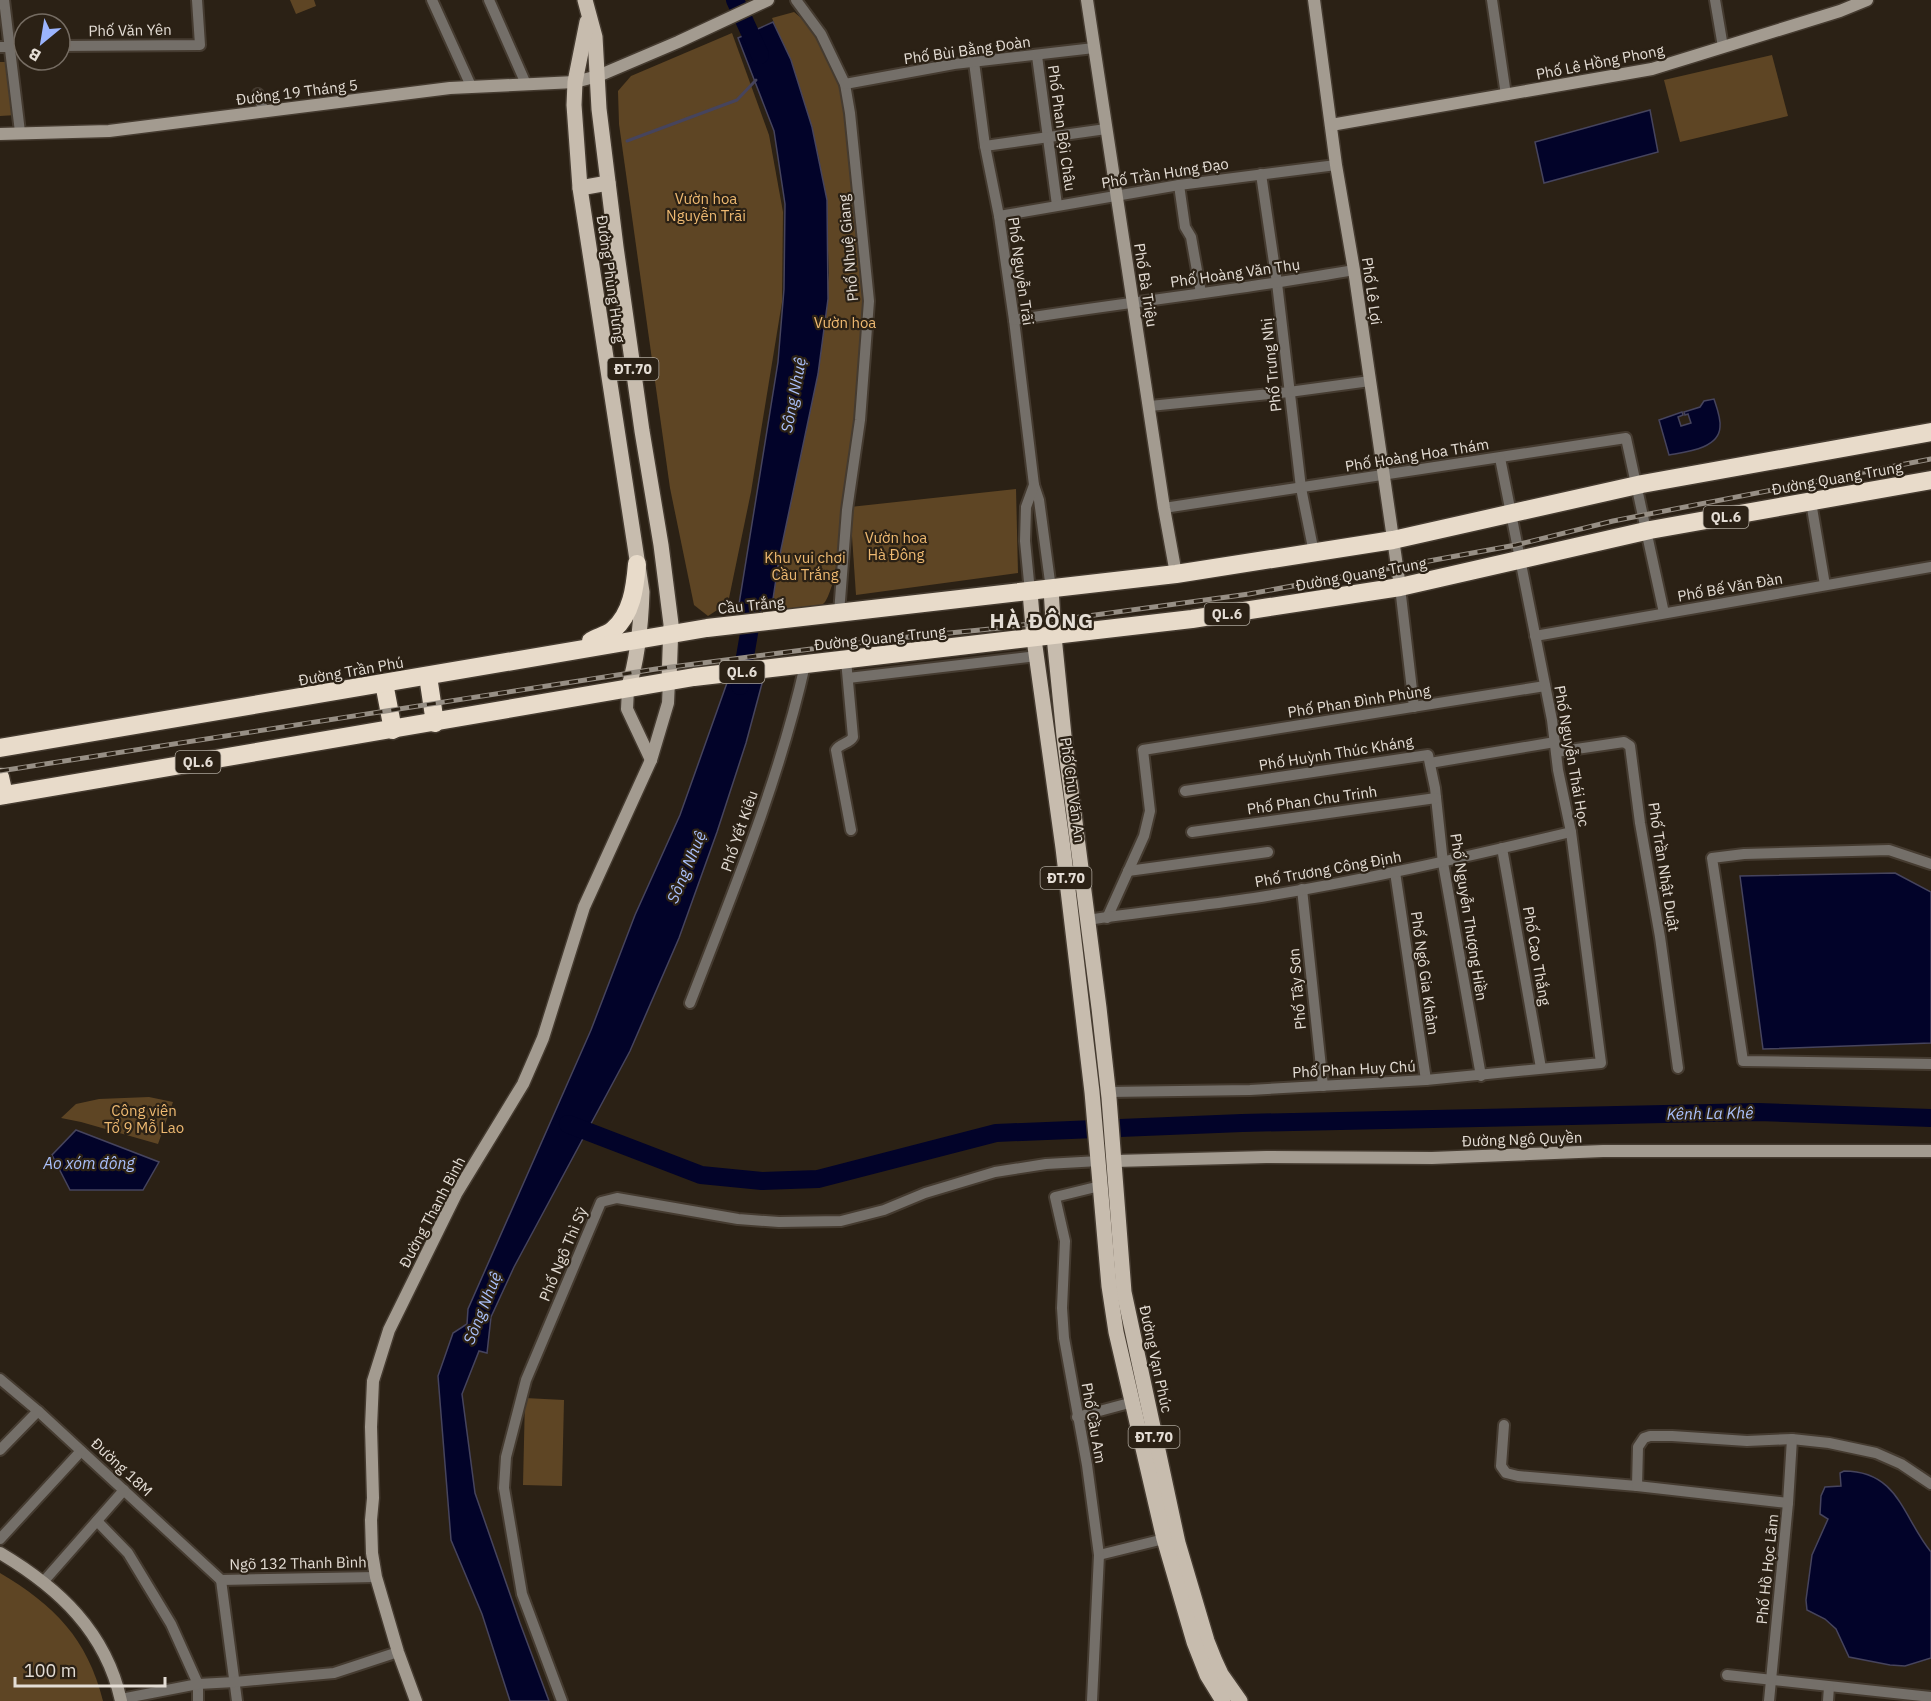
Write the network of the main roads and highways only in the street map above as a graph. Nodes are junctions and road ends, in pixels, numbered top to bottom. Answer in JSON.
{"nodes":[{"id":1,"x":585,"y":0,"type":"edge"},
{"id":2,"x":588,"y":15,"type":"junction"},
{"id":3,"x":608,"y":183,"type":"junction"},
{"id":4,"x":580,"y":188,"type":"junction"},
{"id":5,"x":623,"y":292,"type":"junction"},
{"id":6,"x":596,"y":296,"type":"junction"},
{"id":7,"x":1931,"y":432,"type":"edge"},
{"id":8,"x":1931,"y":480,"type":"edge"},
{"id":9,"x":637,"y":564,"type":"junction"},
{"id":10,"x":1050,"y":584,"type":"junction"},
{"id":11,"x":1029,"y":586,"type":"junction"},
{"id":12,"x":799,"y":618,"type":"joint"},
{"id":13,"x":707,"y":628,"type":"joint"},
{"id":14,"x":670,"y":635,"type":"junction"},
{"id":15,"x":638,"y":640,"type":"junction"},
{"id":16,"x":1054,"y":645,"type":"junction"},
{"id":17,"x":1035,"y":647,"type":"junction"},
{"id":18,"x":578,"y":650,"type":"junction"},
{"id":19,"x":428,"y":676,"type":"junction"},
{"id":20,"x":669,"y":681,"type":"junction"},
{"id":21,"x":384,"y":683,"type":"junction"},
{"id":22,"x":628,"y":689,"type":"junction"},
{"id":23,"x":435,"y":723,"type":"junction"},
{"id":24,"x":393,"y":729,"type":"junction"},
{"id":25,"x":0,"y":748,"type":"edge"},
{"id":26,"x":1,"y":789,"type":"edge"},
{"id":27,"x":1071,"y":847,"type":"junction"},
{"id":28,"x":1102,"y":1028,"type":"junction"},
{"id":29,"x":1083,"y":1030,"type":"junction"},
{"id":30,"x":1109,"y":1095,"type":"junction"},
{"id":31,"x":1092,"y":1096,"type":"junction"},
{"id":32,"x":1114,"y":1257,"type":"junction"},
{"id":33,"x":1189,"y":1600,"type":"junction"},
{"id":34,"x":1223,"y":1701,"type":"edge"},
{"id":35,"x":1240,"y":1701,"type":"edge"}],
"edges":[{"from":1,"to":2,"type":"main road","name":"Đường Phùng Hưng","number":"ĐT.70"},
{"from":2,"to":3,"type":"main road","name":"Đường Phùng Hưng","number":"ĐT.70"},
{"from":2,"to":4,"type":"main road","name":"Đường Phùng Hưng","number":"ĐT.70"},
{"from":3,"to":4,"type":"main road"},
{"from":3,"to":5,"type":"main road","name":"Đường Phùng Hưng","number":"ĐT.70"},
{"from":4,"to":6,"type":"main road","name":"Đường Phùng Hưng","number":"ĐT.70"},
{"from":5,"to":6,"type":"main road"},
{"from":5,"to":14,"type":"main road","name":"Đường Phùng Hưng","number":"ĐT.70"},
{"from":6,"to":9,"type":"main road","name":"Đường Phùng Hưng","number":"ĐT.70"},
{"from":7,"to":10,"type":"highway","name":"Đường Quang Trung"},
{"from":8,"to":16,"type":"highway","name":"Đường Quang Trung","number":"QL.6"},
{"from":9,"to":15,"type":"main road","name":"Đường Phùng Hưng","number":"ĐT.70"},
{"from":9,"to":18,"type":"highway"},
{"from":10,"to":11,"type":"highway","name":"Đường Quang Trung"},
{"from":10,"to":16,"type":"main road","name":"Phố Chu Văn An","number":"ĐT.70"},
{"from":11,"to":12,"type":"highway","name":"Đường Quang Trung"},
{"from":11,"to":17,"type":"main road","name":"Phố Chu Văn An","number":"ĐT.70"},
{"from":12,"to":13,"type":"highway","name":"Cầu Trắng"},
{"from":13,"to":14,"type":"highway","name":"Đường Trần Phú"},
{"from":14,"to":15,"type":"highway","name":"Đường Trần Phú"},
{"from":14,"to":20,"type":"main road","name":"Đường Phùng Hưng","number":"ĐT.70"},
{"from":15,"to":18,"type":"highway","name":"Đường Trần Phú"},
{"from":15,"to":22,"type":"main road","name":"Đường Phùng Hưng","number":"ĐT.70"},
{"from":16,"to":17,"type":"highway","name":"Đường Quang Trung","number":"QL.6"},
{"from":16,"to":27,"type":"main road","name":"Phố Chu Văn An","number":"ĐT.70"},
{"from":17,"to":20,"type":"highway","name":"Đường Quang Trung","number":"QL.6"},
{"from":17,"to":27,"type":"main road","name":"Phố Chu Văn An","number":"ĐT.70"},
{"from":18,"to":19,"type":"highway","name":"Đường Trần Phú"},
{"from":19,"to":21,"type":"highway","name":"Đường Trần Phú"},
{"from":19,"to":23,"type":"highway"},
{"from":20,"to":22,"type":"highway","number":"QL.6"},
{"from":21,"to":24,"type":"highway"},
{"from":21,"to":25,"type":"highway","name":"Đường Trần Phú"},
{"from":22,"to":23,"type":"highway","number":"QL.6"},
{"from":23,"to":24,"type":"highway","number":"QL.6"},
{"from":24,"to":26,"type":"highway","number":"QL.6"},
{"from":27,"to":28,"type":"main road","name":"Phố Chu Văn An","number":"ĐT.70"},
{"from":27,"to":29,"type":"main road","name":"Phố Chu Văn An","number":"ĐT.70"},
{"from":28,"to":29,"type":"main road"},
{"from":28,"to":30,"type":"main road","name":"Phố Chu Văn An","number":"ĐT.70"},
{"from":29,"to":31,"type":"main road","name":"Phố Chu Văn An","number":"ĐT.70"},
{"from":30,"to":31,"type":"main road"},
{"from":30,"to":32,"type":"main road","name":"Đường Vạn Phúc","number":"ĐT.70"},
{"from":31,"to":32,"type":"main road","name":"Đường Vạn Phúc","number":"ĐT.70"},
{"from":32,"to":33,"type":"main road","name":"Đường Vạn Phúc","number":"ĐT.70"},
{"from":32,"to":33,"type":"main road","name":"Đường Vạn Phúc","number":"ĐT.70"},
{"from":33,"to":34,"type":"main road","name":"Đường Vạn Phúc","number":"ĐT.70"},
{"from":33,"to":35,"type":"main road","name":"Đường Vạn Phúc","number":"ĐT.70"}]}
